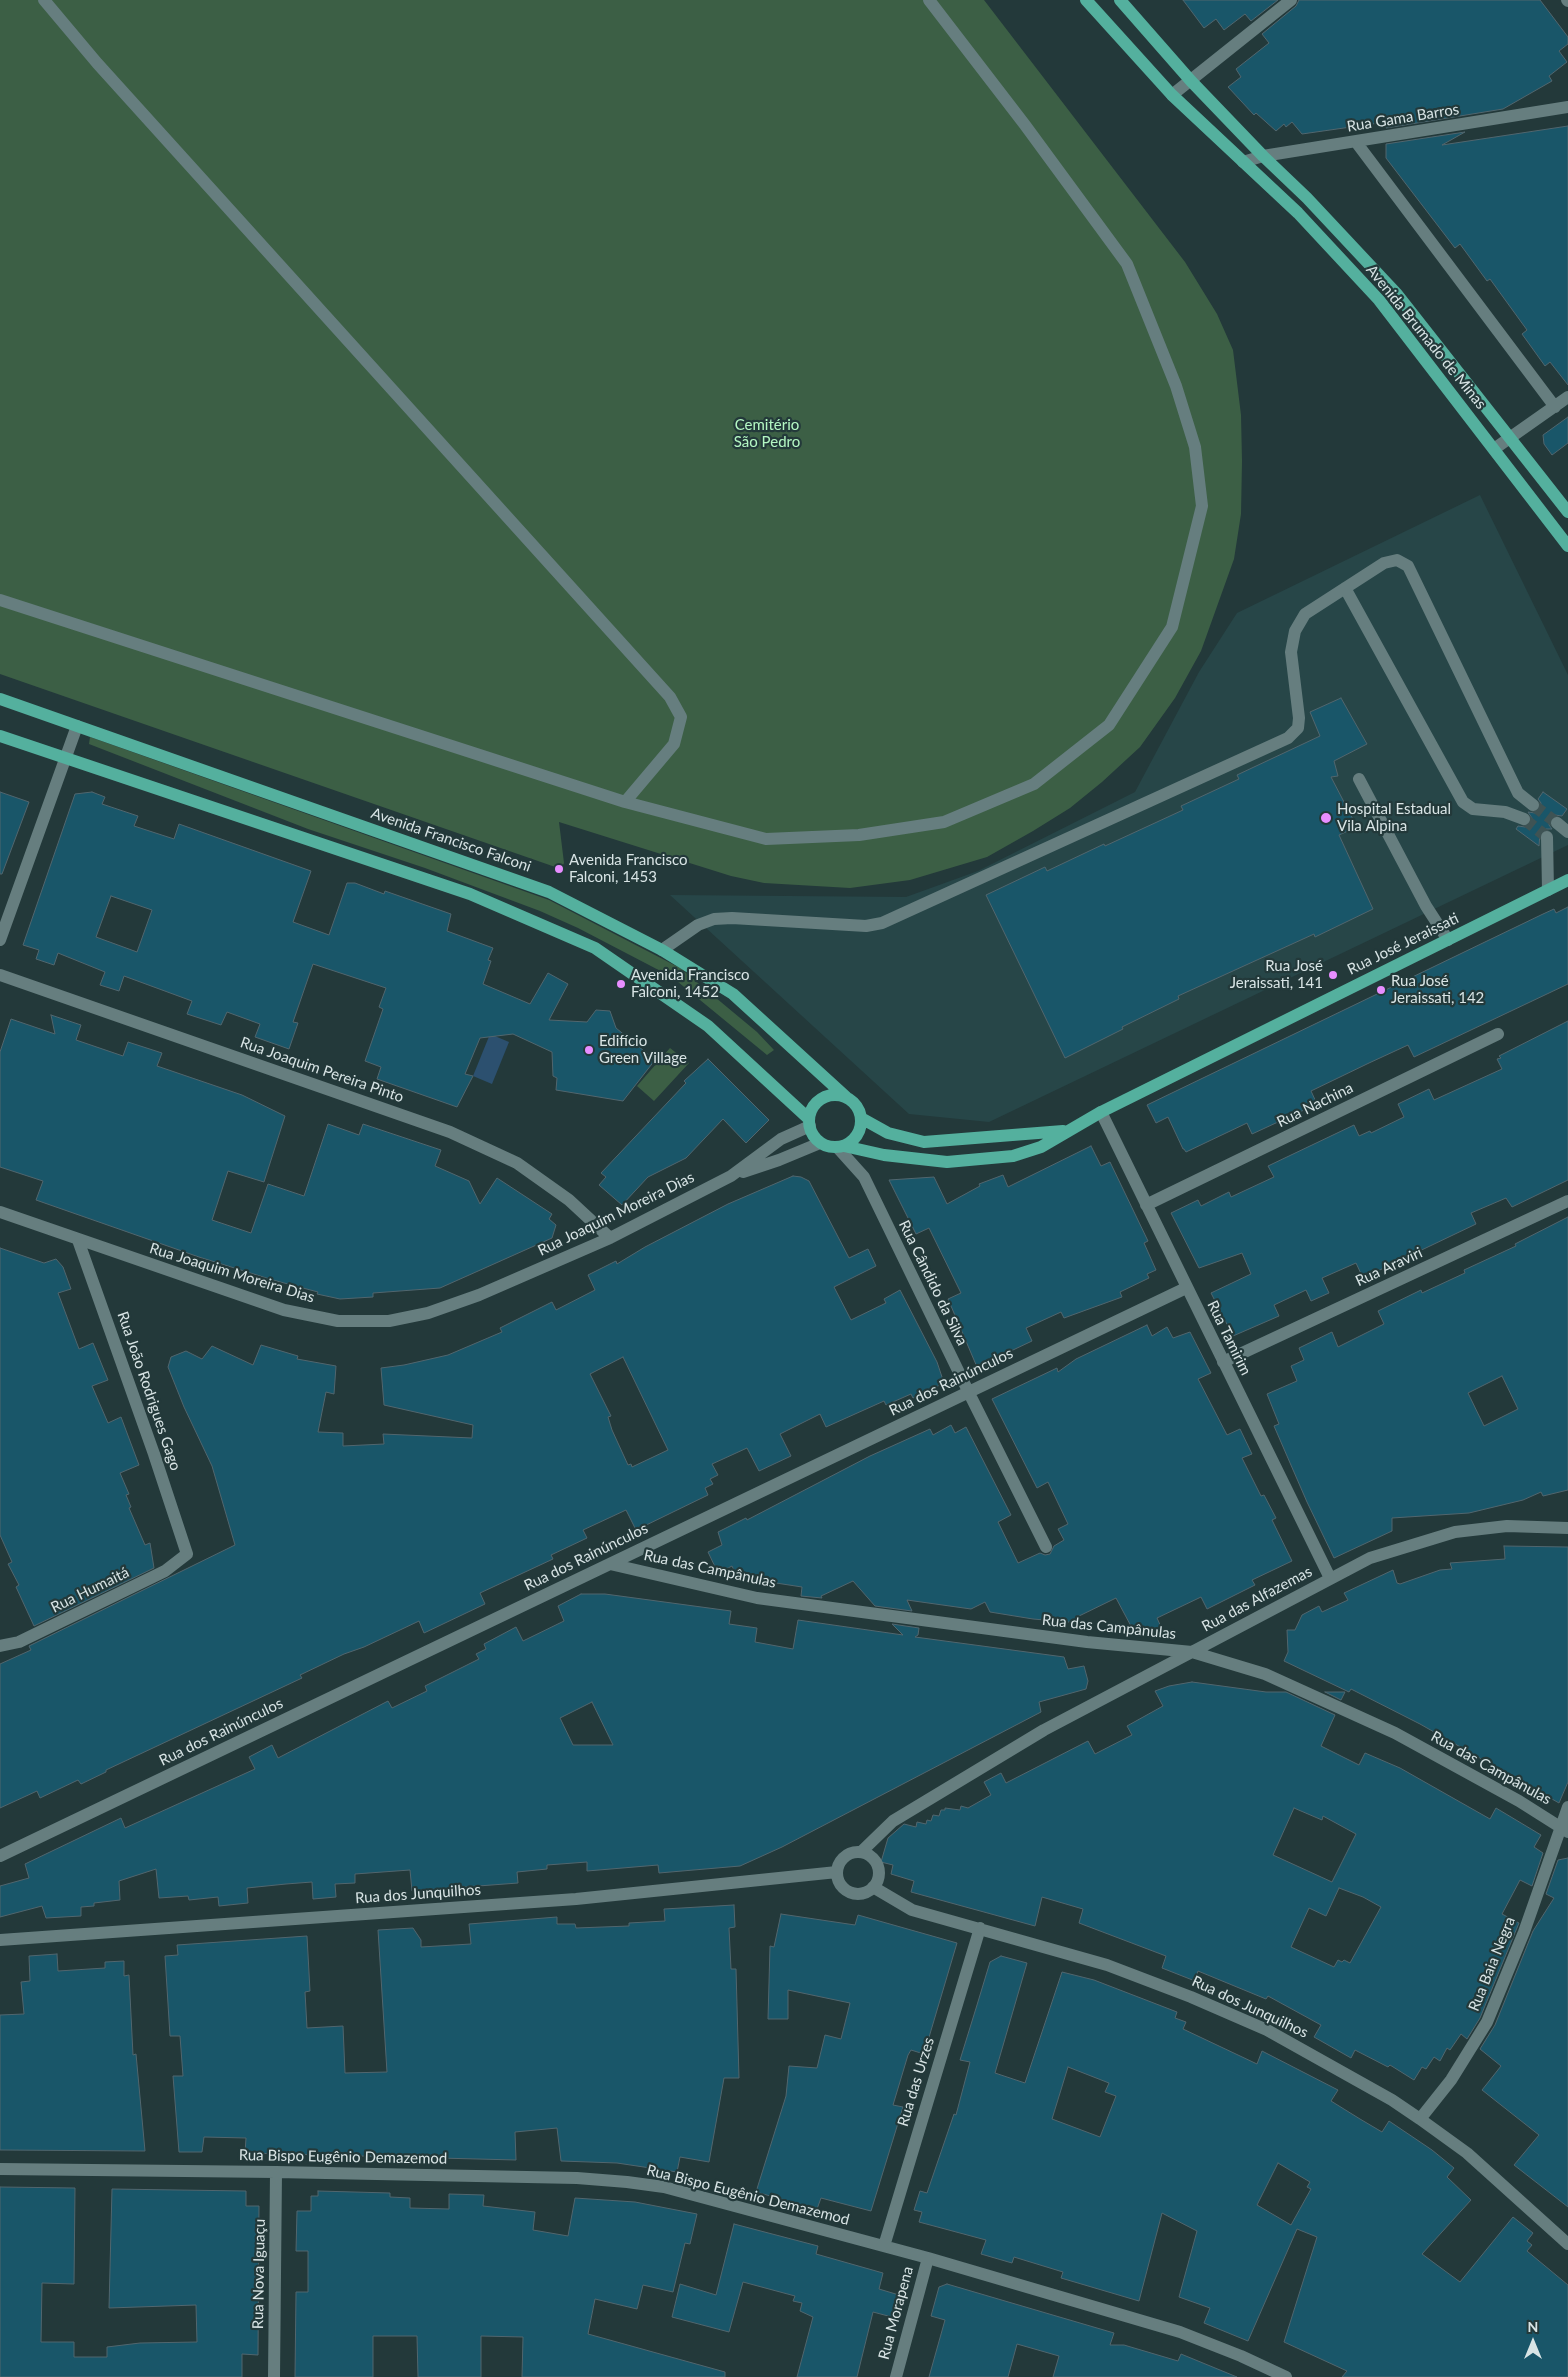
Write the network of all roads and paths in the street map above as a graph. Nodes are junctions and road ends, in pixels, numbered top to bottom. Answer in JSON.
{"nodes":[{"id":1,"x":44,"y":0,"type":"edge"},
{"id":2,"x":929,"y":0,"type":"edge"},
{"id":3,"x":1086,"y":0,"type":"edge"},
{"id":4,"x":1120,"y":0,"type":"edge"},
{"id":5,"x":1291,"y":0,"type":"edge"},
{"id":6,"x":1191,"y":81,"type":"junction"},
{"id":7,"x":1172,"y":95,"type":"junction"},
{"id":8,"x":1568,"y":107,"type":"edge"},
{"id":9,"x":1356,"y":142,"type":"junction"},
{"id":10,"x":1263,"y":156,"type":"junction"},
{"id":11,"x":1243,"y":162,"type":"junction"},
{"id":12,"x":1568,"y":397,"type":"edge"},
{"id":13,"x":1554,"y":407,"type":"junction"},
{"id":14,"x":1511,"y":437,"type":"junction"},
{"id":15,"x":1494,"y":449,"type":"junction"},
{"id":16,"x":1568,"y":512,"type":"edge"},
{"id":17,"x":1568,"y":546,"type":"edge"},
{"id":18,"x":1345,"y":588,"type":"junction"},
{"id":19,"x":0,"y":600,"type":"edge"},
{"id":20,"x":0,"y":699,"type":"edge"},
{"id":21,"x":77,"y":726,"type":"junction"},
{"id":22,"x":0,"y":736,"type":"edge"},
{"id":23,"x":67,"y":758,"type":"junction"},
{"id":24,"x":1359,"y":779,"type":"dead end"},
{"id":25,"x":1518,"y":793,"type":"junction"},
{"id":26,"x":625,"y":802,"type":"junction"},
{"id":27,"x":1533,"y":805,"type":"tunnel mouth"},
{"id":28,"x":1504,"y":812,"type":"junction"},
{"id":29,"x":1524,"y":819,"type":"tunnel mouth"},
{"id":30,"x":1557,"y":823,"type":"tunnel mouth"},
{"id":31,"x":1568,"y":832,"type":"edge"},
{"id":32,"x":1547,"y":837,"type":"dead end"},
{"id":33,"x":1568,"y":880,"type":"edge"},
{"id":34,"x":1548,"y":890,"type":"junction"},
{"id":35,"x":0,"y":940,"type":"edge"},
{"id":36,"x":1448,"y":940,"type":"junction"},
{"id":37,"x":662,"y":950,"type":"junction"},
{"id":38,"x":0,"y":976,"type":"edge"},
{"id":39,"x":1498,"y":1034,"type":"dead end"},
{"id":40,"x":846,"y":1098,"type":"junction"},
{"id":41,"x":1101,"y":1112,"type":"junction"},
{"id":42,"x":861,"y":1118,"type":"junction"},
{"id":43,"x":809,"y":1122,"type":"junction"},
{"id":44,"x":1066,"y":1130,"type":"junction"},
{"id":45,"x":820,"y":1143,"type":"junction"},
{"id":46,"x":840,"y":1147,"type":"junction"},
{"id":47,"x":731,"y":1176,"type":"junction"},
{"id":48,"x":1568,"y":1201,"type":"edge"},
{"id":49,"x":1146,"y":1205,"type":"junction"},
{"id":50,"x":0,"y":1212,"type":"edge"},
{"id":51,"x":610,"y":1238,"type":"junction"},
{"id":52,"x":78,"y":1240,"type":"junction"},
{"id":53,"x":1186,"y":1288,"type":"junction"},
{"id":54,"x":1223,"y":1362,"type":"junction"},
{"id":55,"x":968,"y":1391,"type":"junction"},
{"id":56,"x":1568,"y":1528,"type":"edge"},
{"id":57,"x":1046,"y":1547,"type":"dead end"},
{"id":58,"x":187,"y":1554,"type":"joint"},
{"id":59,"x":610,"y":1564,"type":"junction"},
{"id":60,"x":1330,"y":1578,"type":"junction"},
{"id":61,"x":0,"y":1643,"type":"edge"},
{"id":62,"x":1192,"y":1652,"type":"junction"},
{"id":63,"x":1568,"y":1806,"type":"edge"},
{"id":64,"x":1564,"y":1829,"type":"edge"},
{"id":65,"x":861,"y":1852,"type":"junction"},
{"id":66,"x":0,"y":1856,"type":"edge"},
{"id":67,"x":837,"y":1872,"type":"junction"},
{"id":68,"x":873,"y":1887,"type":"junction"},
{"id":69,"x":980,"y":1928,"type":"junction"},
{"id":70,"x":0,"y":1940,"type":"edge"},
{"id":71,"x":1420,"y":2118,"type":"junction"},
{"id":72,"x":0,"y":2169,"type":"edge"},
{"id":73,"x":276,"y":2172,"type":"junction"},
{"id":74,"x":1568,"y":2244,"type":"edge"},
{"id":75,"x":884,"y":2246,"type":"junction"},
{"id":76,"x":928,"y":2258,"type":"junction"},
{"id":77,"x":274,"y":2377,"type":"edge"},
{"id":78,"x":896,"y":2377,"type":"edge"},
{"id":79,"x":1286,"y":2377,"type":"edge"}],
"edges":[{"from":1,"to":26,"type":"street"},
{"from":2,"to":26,"type":"street"},
{"from":3,"to":7,"type":"main road","name":"Avenida Brumado de Minas"},
{"from":4,"to":6,"type":"main road","name":"Avenida Brumado de Minas"},
{"from":5,"to":6,"type":"street"},
{"from":6,"to":7,"type":"street"},
{"from":6,"to":10,"type":"main road","name":"Avenida Brumado de Minas"},
{"from":7,"to":11,"type":"main road","name":"Avenida Brumado de Minas"},
{"from":8,"to":9,"type":"street","name":"Rua Gama Barros"},
{"from":9,"to":10,"type":"street","name":"Rua Gama Barros"},
{"from":9,"to":13,"type":"street"},
{"from":10,"to":11,"type":"street","name":"Rua Gama Barros"},
{"from":10,"to":14,"type":"main road","name":"Avenida Brumado de Minas"},
{"from":11,"to":15,"type":"main road","name":"Avenida Brumado de Minas"},
{"from":12,"to":13,"type":"street"},
{"from":13,"to":14,"type":"street"},
{"from":14,"to":15,"type":"street"},
{"from":14,"to":16,"type":"main road","name":"Avenida Brumado de Minas"},
{"from":15,"to":17,"type":"main road","name":"Avenida Brumado de Minas"},
{"from":18,"to":25,"type":"street"},
{"from":18,"to":28,"type":"street"},
{"from":18,"to":37,"type":"street"},
{"from":19,"to":26,"type":"street"},
{"from":20,"to":21,"type":"main road","name":"Avenida Francisco Falconi"},
{"from":21,"to":23,"type":"street"},
{"from":21,"to":37,"type":"main road","name":"Avenida Francisco Falconi"},
{"from":22,"to":23,"type":"main road"},
{"from":23,"to":35,"type":"street"},
{"from":23,"to":43,"type":"main road"},
{"from":24,"to":36,"type":"street"},
{"from":25,"to":27,"type":"street"},
{"from":25,"to":28,"type":"street"},
{"from":28,"to":29,"type":"street"},
{"from":30,"to":31,"type":"street"},
{"from":32,"to":34,"type":"street"},
{"from":33,"to":34,"type":"main road","name":"Rua José Jeraissati"},
{"from":34,"to":36,"type":"main road","name":"Rua José Jeraissati"},
{"from":36,"to":41,"type":"main road","name":"Rua José Jeraissati"},
{"from":37,"to":40,"type":"main road","name":"Avenida Francisco Falconi"},
{"from":38,"to":51,"type":"street","name":"Rua Joaquim Pereira Pinto"},
{"from":39,"to":49,"type":"street","name":"Rua Nachina"},
{"from":40,"to":42,"type":"main road"},
{"from":40,"to":43,"type":"main road"},
{"from":41,"to":44,"type":"main road","name":"Rua José Jeraissati"},
{"from":41,"to":49,"type":"street","name":"Rua Tamirim"},
{"from":42,"to":44,"type":"main road"},
{"from":42,"to":46,"type":"main road"},
{"from":43,"to":45,"type":"main road"},
{"from":43,"to":47,"type":"street","name":"Rua Joaquim Moreira Dias"},
{"from":44,"to":46,"type":"main road"},
{"from":45,"to":46,"type":"main road"},
{"from":45,"to":47,"type":"street","name":"Rua Joaquim Moreira Dias"},
{"from":46,"to":55,"type":"street","name":"Rua Cândido da Silva"},
{"from":47,"to":51,"type":"street","name":"Rua Joaquim Moreira Dias"},
{"from":48,"to":54,"type":"street","name":"Rua Araviri"},
{"from":49,"to":53,"type":"street","name":"Rua Tamirim"},
{"from":50,"to":52,"type":"street","name":"Rua Joaquim Moreira Dias"},
{"from":51,"to":52,"type":"street","name":"Rua Joaquim Moreira Dias"},
{"from":52,"to":58,"type":"street","name":"Rua João Rodrigues Gago"},
{"from":53,"to":54,"type":"street","name":"Rua Tamirim"},
{"from":53,"to":55,"type":"street","name":"Rua dos Rainúnculos"},
{"from":54,"to":60,"type":"street","name":"Rua Tamirim"},
{"from":55,"to":57,"type":"street","name":"Rua Cândido da Silva"},
{"from":55,"to":59,"type":"street","name":"Rua dos Rainúnculos"},
{"from":56,"to":60,"type":"street","name":"Rua das Alfazemas"},
{"from":58,"to":61,"type":"street","name":"Rua Humaitá"},
{"from":59,"to":62,"type":"street","name":"Rua das Campânulas"},
{"from":59,"to":66,"type":"street","name":"Rua dos Rainúnculos"},
{"from":60,"to":62,"type":"street","name":"Rua das Alfazemas"},
{"from":62,"to":64,"type":"street","name":"Rua das Campânulas"},
{"from":62,"to":65,"type":"street","name":"Rua das Alfazemas"},
{"from":63,"to":64,"type":"street","name":"Rua Baia Negra"},
{"from":64,"to":71,"type":"street","name":"Rua Baia Negra"},
{"from":65,"to":67,"type":"street"},
{"from":65,"to":68,"type":"street"},
{"from":67,"to":68,"type":"street"},
{"from":67,"to":70,"type":"street","name":"Rua dos Junquilhos"},
{"from":68,"to":69,"type":"street","name":"Rua dos Junquilhos"},
{"from":69,"to":71,"type":"street","name":"Rua dos Junquilhos"},
{"from":69,"to":75,"type":"street","name":"Rua das Urzes"},
{"from":71,"to":74,"type":"street","name":"Rua dos Junquilhos"},
{"from":72,"to":73,"type":"street","name":"Rua Bispo Eugênio Demazemod"},
{"from":73,"to":75,"type":"street","name":"Rua Bispo Eugênio Demazemod"},
{"from":73,"to":77,"type":"street","name":"Rua Nova Iguaçu"},
{"from":75,"to":76,"type":"street","name":"Rua Bispo Eugênio Demazemod"},
{"from":76,"to":78,"type":"street","name":"Rua Morapena"},
{"from":76,"to":79,"type":"street","name":"Rua Bispo Eugênio Demazemod"}]}
